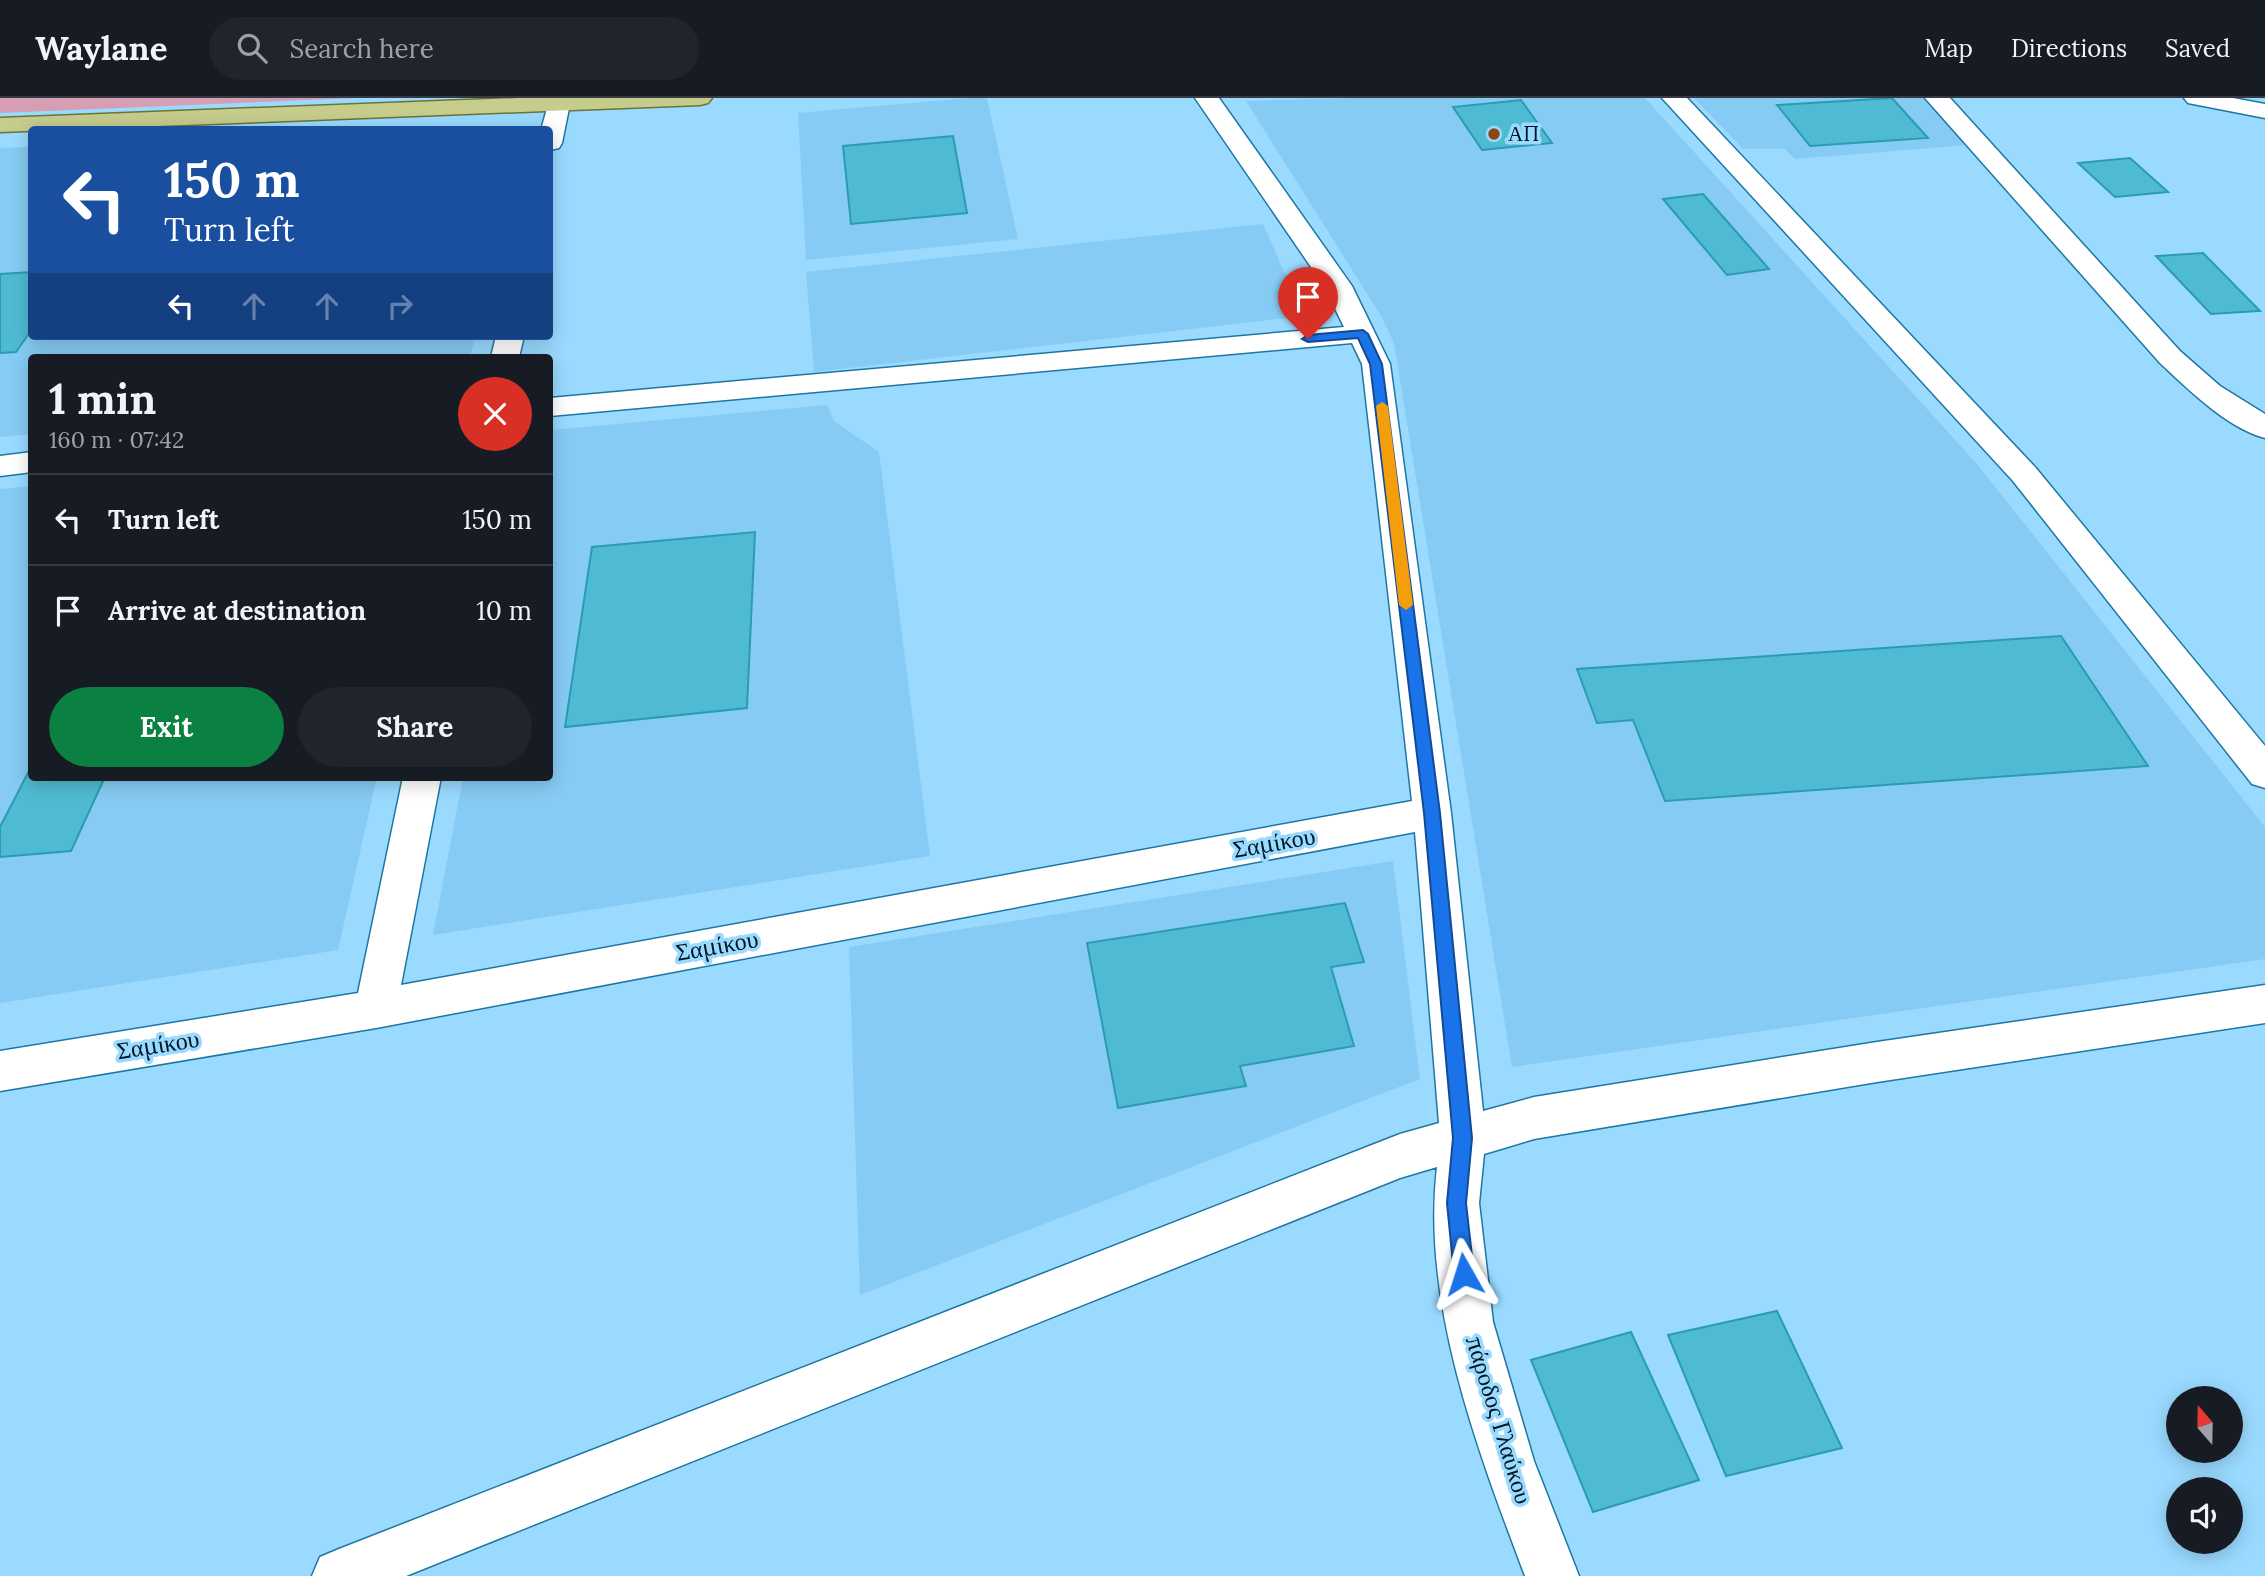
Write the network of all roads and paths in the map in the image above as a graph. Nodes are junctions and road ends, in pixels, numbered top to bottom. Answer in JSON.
{"nodes":[{"id":1,"x":700,"y":98,"type":"edge"},
{"id":2,"x":1207,"y":98,"type":"edge"},
{"id":3,"x":1674,"y":98,"type":"edge"},
{"id":4,"x":1937,"y":98,"type":"edge"},
{"id":5,"x":2207,"y":101,"type":"edge"},
{"id":6,"x":558,"y":103,"type":"junction"},
{"id":7,"x":2265,"y":111,"type":"edge"},
{"id":8,"x":0,"y":125,"type":"edge"},
{"id":9,"x":553,"y":128,"type":"edge"},
{"id":10,"x":1363,"y":334,"type":"junction"},
{"id":11,"x":553,"y":407,"type":"edge"},
{"id":12,"x":2265,"y":428,"type":"edge"},
{"id":13,"x":28,"y":462,"type":"edge"},
{"id":14,"x":0,"y":466,"type":"edge"},
{"id":15,"x":2265,"y":773,"type":"edge"},
{"id":16,"x":421,"y":781,"type":"edge"},
{"id":17,"x":1432,"y":813,"type":"junction"},
{"id":18,"x":2265,"y":1004,"type":"edge"},
{"id":19,"x":376,"y":1009,"type":"junction"},
{"id":20,"x":0,"y":1071,"type":"edge"},
{"id":21,"x":1463,"y":1138,"type":"junction"},
{"id":22,"x":339,"y":1576,"type":"edge"},
{"id":23,"x":1552,"y":1576,"type":"edge"}],
"edges":[{"from":1,"to":6,"type":"main road"},
{"from":2,"to":10,"type":"street","name":"πάροδος Γλαύκου"},
{"from":3,"to":15,"type":"street"},
{"from":4,"to":12,"type":"street"},
{"from":5,"to":7,"type":"street"},
{"from":6,"to":8,"type":"main road"},
{"from":6,"to":9,"type":"street"},
{"from":10,"to":11,"type":"street"},
{"from":10,"to":17,"type":"street","name":"πάροδος Γλαύκου"},
{"from":13,"to":14,"type":"street"},
{"from":16,"to":19,"type":"street"},
{"from":17,"to":19,"type":"street","name":"Σαμίκου"},
{"from":17,"to":21,"type":"street","name":"πάροδος Γλαύκου"},
{"from":18,"to":21,"type":"street"},
{"from":19,"to":20,"type":"street","name":"Σαμίκου"},
{"from":21,"to":22,"type":"street"},
{"from":21,"to":23,"type":"street","name":"πάροδος Γλαύκου"}]}
